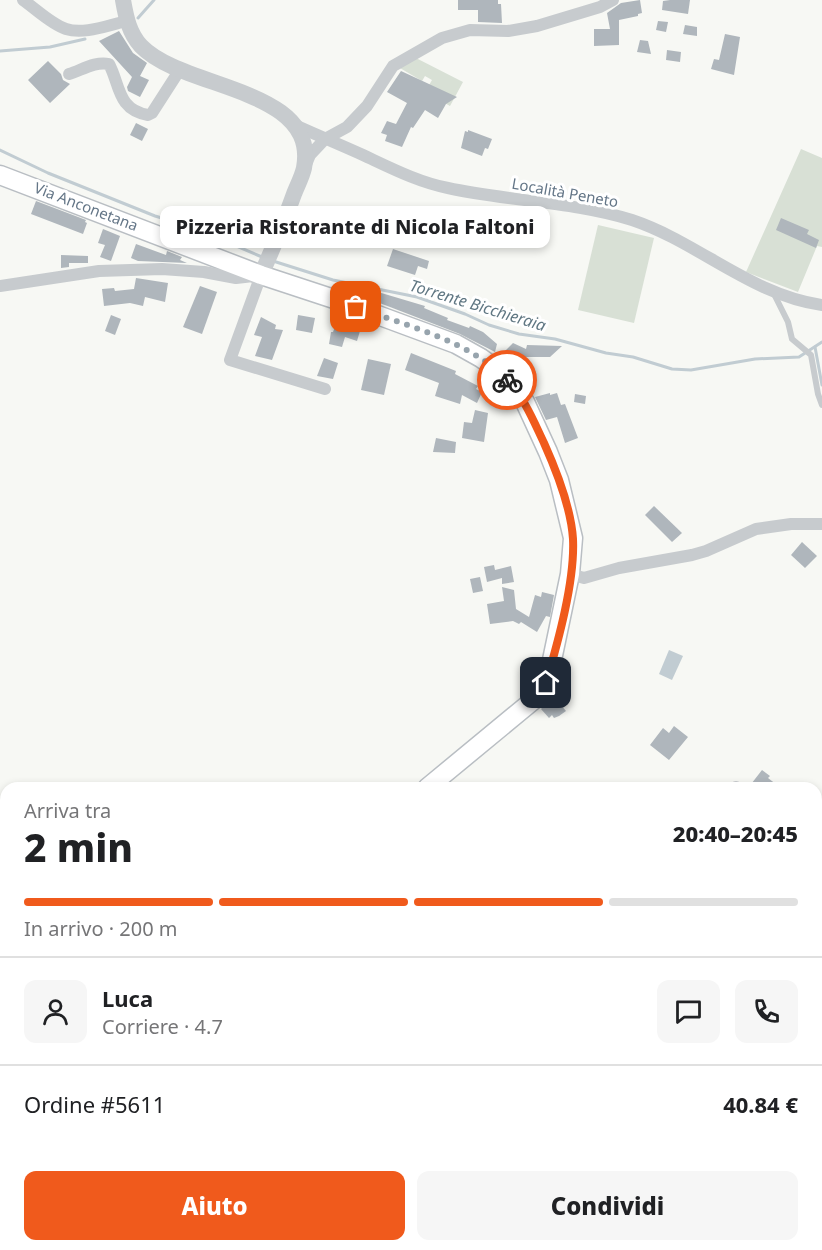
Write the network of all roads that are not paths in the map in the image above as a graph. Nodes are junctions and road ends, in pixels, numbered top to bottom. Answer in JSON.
{"nodes":[{"id":1,"x":23,"y":0,"type":"edge"},
{"id":2,"x":123,"y":0,"type":"edge"},
{"id":3,"x":613,"y":0,"type":"edge"},
{"id":4,"x":127,"y":21,"type":"junction"},
{"id":5,"x":179,"y":70,"type":"junction"},
{"id":6,"x":69,"y":74,"type":"dead end"},
{"id":7,"x":297,"y":126,"type":"junction"},
{"id":8,"x":325,"y":139,"type":"junction"},
{"id":9,"x":304,"y":168,"type":"junction"},
{"id":10,"x":0,"y":175,"type":"edge"},
{"id":11,"x":266,"y":264,"type":"junction"},
{"id":12,"x":0,"y":286,"type":"edge"},
{"id":13,"x":773,"y":292,"type":"junction"},
{"id":14,"x":822,"y":304,"type":"edge"},
{"id":15,"x":325,"y":389,"type":"dead end"},
{"id":16,"x":822,"y":405,"type":"edge"},
{"id":17,"x":822,"y":524,"type":"edge"},
{"id":18,"x":570,"y":574,"type":"junction"},
{"id":19,"x":434,"y":782,"type":"edge"}],
"edges":[{"from":1,"to":4,"type":"street"},
{"from":2,"to":4,"type":"street"},
{"from":3,"to":8,"type":"street"},
{"from":4,"to":5,"type":"street"},
{"from":5,"to":6,"type":"street"},
{"from":5,"to":7,"type":"street"},
{"from":7,"to":8,"type":"street","name":"Località Peneto"},
{"from":7,"to":9,"type":"street"},
{"from":8,"to":9,"type":"street"},
{"from":8,"to":13,"type":"street","name":"Località Peneto"},
{"from":9,"to":11,"type":"street"},
{"from":10,"to":11,"type":"main road","name":"Via Anconetana"},
{"from":11,"to":12,"type":"street"},
{"from":11,"to":15,"type":"street"},
{"from":11,"to":18,"type":"main road","name":"Via Anconetana"},
{"from":13,"to":14,"type":"street","name":"Località Peneto"},
{"from":13,"to":16,"type":"lane"},
{"from":17,"to":18,"type":"street"},
{"from":18,"to":19,"type":"main road","name":"Via Anconetana"}]}
